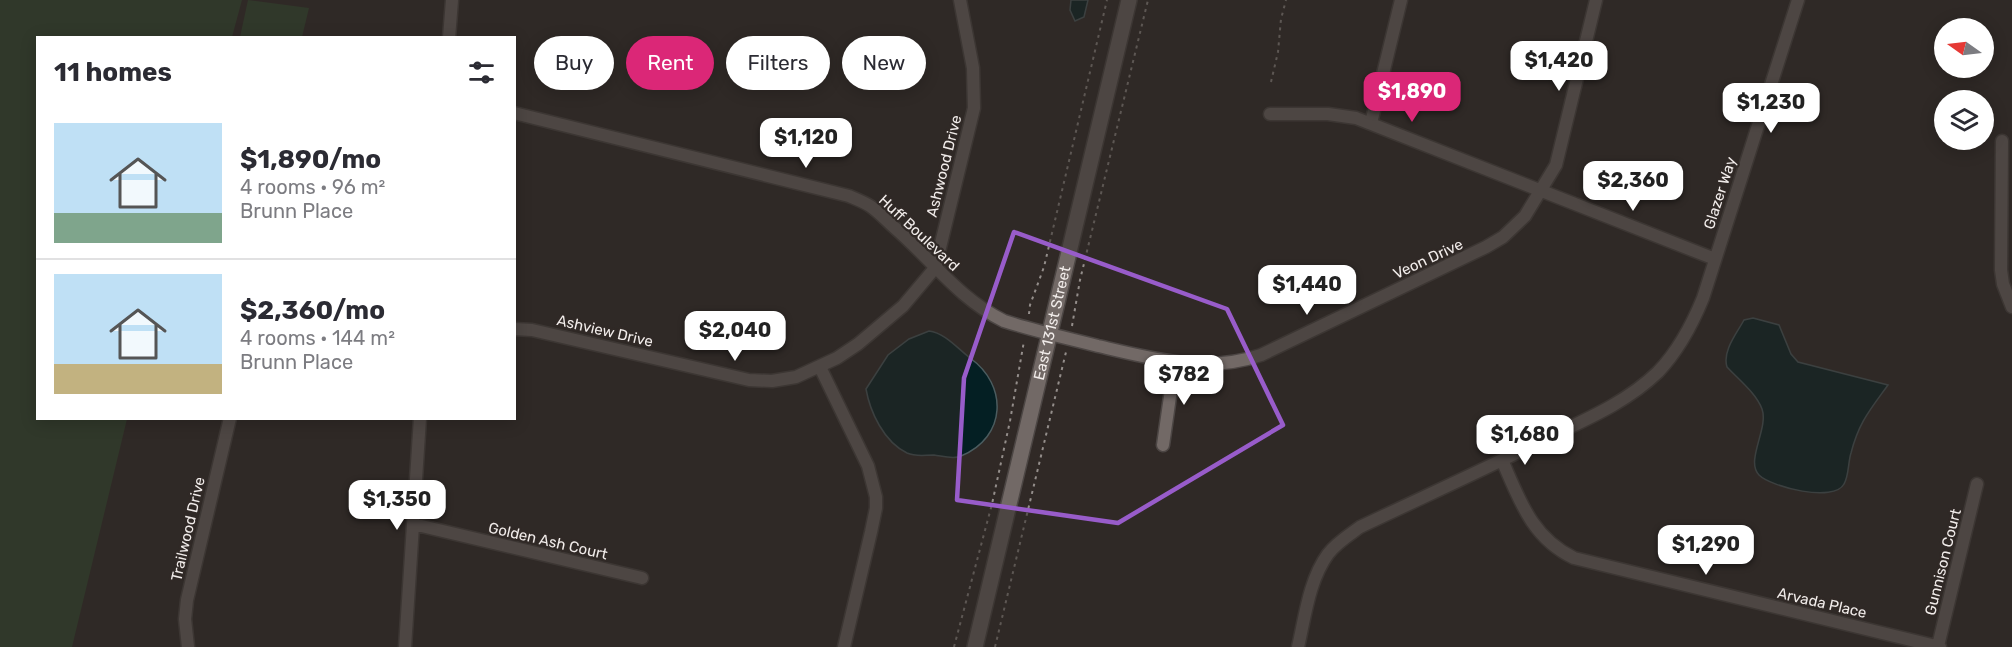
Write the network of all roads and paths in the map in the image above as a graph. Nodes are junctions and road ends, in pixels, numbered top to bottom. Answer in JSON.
{"nodes":[{"id":1,"x":452,"y":0,"type":"edge"},
{"id":2,"x":960,"y":0,"type":"edge"},
{"id":3,"x":1129,"y":0,"type":"edge"},
{"id":4,"x":1148,"y":0,"type":"edge"},
{"id":5,"x":1287,"y":0,"type":"edge"},
{"id":6,"x":1401,"y":0,"type":"edge"},
{"id":7,"x":1596,"y":0,"type":"edge"},
{"id":8,"x":1798,"y":0,"type":"edge"},
{"id":9,"x":449,"y":36,"type":"edge"},
{"id":10,"x":1271,"y":82,"type":"dead end"},
{"id":11,"x":516,"y":114,"type":"edge"},
{"id":12,"x":1270,"y":114,"type":"dead end"},
{"id":13,"x":1371,"y":123,"type":"junction"},
{"id":14,"x":2002,"y":141,"type":"dead end"},
{"id":15,"x":1541,"y":191,"type":"junction"},
{"id":16,"x":1715,"y":259,"type":"junction"},
{"id":17,"x":935,"y":268,"type":"junction"},
{"id":18,"x":2012,"y":307,"type":"edge"},
{"id":19,"x":516,"y":329,"type":"edge"},
{"id":20,"x":1050,"y":333,"type":"junction"},
{"id":21,"x":1069,"y":339,"type":"junction"},
{"id":22,"x":1175,"y":362,"type":"junction"},
{"id":23,"x":820,"y":366,"type":"junction"},
{"id":24,"x":230,"y":420,"type":"edge"},
{"id":25,"x":420,"y":420,"type":"edge"},
{"id":26,"x":1163,"y":445,"type":"dead end"},
{"id":27,"x":1502,"y":460,"type":"junction"},
{"id":28,"x":1977,"y":484,"type":"dead end"},
{"id":29,"x":412,"y":524,"type":"junction"},
{"id":30,"x":642,"y":578,"type":"dead end"},
{"id":31,"x":188,"y":647,"type":"edge"},
{"id":32,"x":405,"y":647,"type":"edge"},
{"id":33,"x":844,"y":647,"type":"edge"},
{"id":34,"x":975,"y":647,"type":"edge"},
{"id":35,"x":995,"y":647,"type":"edge"},
{"id":36,"x":1298,"y":647,"type":"edge"},
{"id":37,"x":1939,"y":647,"type":"edge"}],
"edges":[{"from":1,"to":9,"type":"street"},
{"from":2,"to":17,"type":"street","name":"Ashwood Drive"},
{"from":3,"to":20,"type":"street","name":"East 131st Street"},
{"from":4,"to":21,"type":"path"},
{"from":5,"to":10,"type":"path"},
{"from":6,"to":13,"type":"street"},
{"from":7,"to":15,"type":"street","name":"Veon Drive"},
{"from":8,"to":16,"type":"street","name":"Glazer Way"},
{"from":11,"to":17,"type":"street","name":"Huff Boulevard"},
{"from":12,"to":13,"type":"street"},
{"from":13,"to":15,"type":"street"},
{"from":14,"to":18,"type":"street"},
{"from":15,"to":16,"type":"street"},
{"from":15,"to":22,"type":"street","name":"Veon Drive"},
{"from":16,"to":27,"type":"street","name":"Glazer Way"},
{"from":17,"to":20,"type":"street","name":"Huff Boulevard"},
{"from":17,"to":23,"type":"street","name":"Ashview Drive"},
{"from":19,"to":23,"type":"street","name":"Ashview Drive"},
{"from":20,"to":21,"type":"street","name":"Veon Drive"},
{"from":20,"to":34,"type":"street","name":"East 131st Street"},
{"from":21,"to":22,"type":"street","name":"Veon Drive"},
{"from":21,"to":35,"type":"path"},
{"from":22,"to":26,"type":"street"},
{"from":23,"to":33,"type":"street"},
{"from":24,"to":31,"type":"street","name":"Trailwood Drive"},
{"from":25,"to":29,"type":"street"},
{"from":27,"to":36,"type":"street","name":"Glazer Way"},
{"from":27,"to":37,"type":"street","name":"Arvada Place"},
{"from":28,"to":37,"type":"street","name":"Gunnison Court"},
{"from":29,"to":30,"type":"street","name":"Golden Ash Court"},
{"from":29,"to":32,"type":"street"}]}
